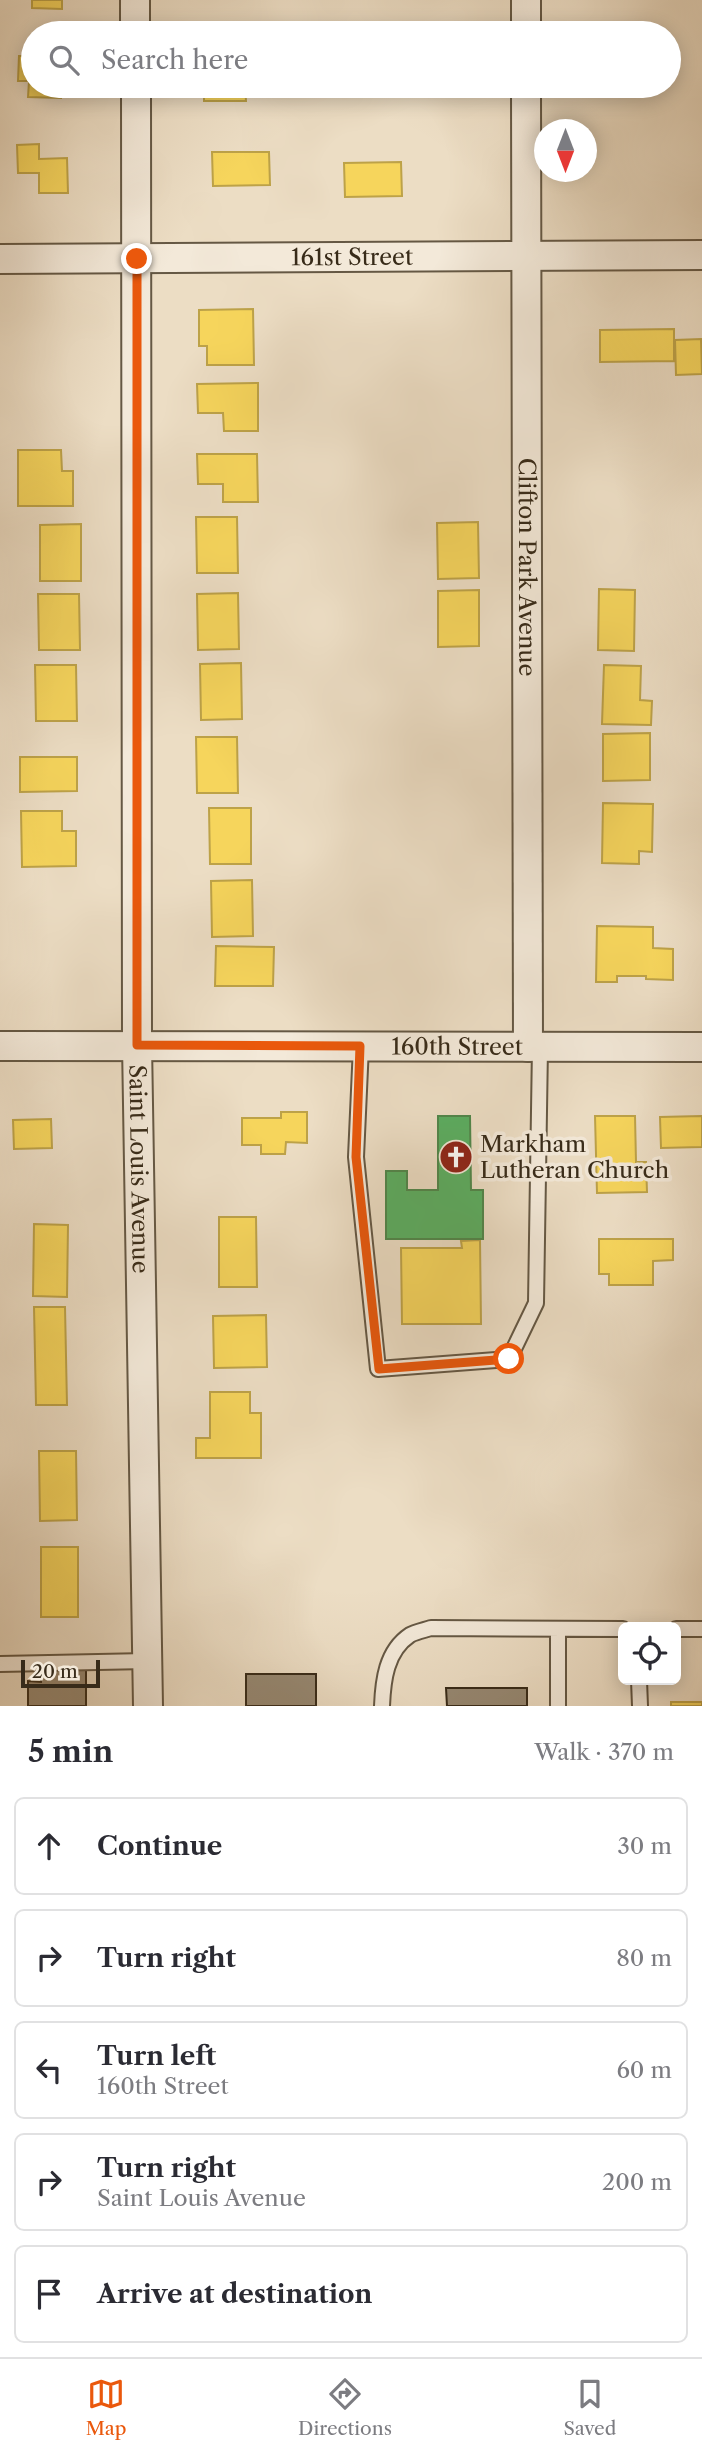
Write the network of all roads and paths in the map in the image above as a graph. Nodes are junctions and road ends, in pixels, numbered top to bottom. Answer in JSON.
{"nodes":[{"id":1,"x":135,"y":0,"type":"edge"},
{"id":2,"x":526,"y":0,"type":"edge"},
{"id":3,"x":135,"y":21,"type":"edge"},
{"id":4,"x":526,"y":21,"type":"edge"},
{"id":5,"x":136,"y":98,"type":"edge"},
{"id":6,"x":526,"y":98,"type":"edge"},
{"id":7,"x":702,"y":255,"type":"edge"},
{"id":8,"x":528,"y":256,"type":"junction"},
{"id":9,"x":0,"y":259,"type":"edge"},
{"id":10,"x":137,"y":259,"type":"junction"},
{"id":11,"x":137,"y":1045,"type":"junction"},
{"id":12,"x":0,"y":1046,"type":"edge"},
{"id":13,"x":360,"y":1046,"type":"junction"},
{"id":14,"x":534,"y":1047,"type":"junction"},
{"id":15,"x":702,"y":1047,"type":"edge"},
{"id":16,"x":558,"y":1629,"type":"junction"},
{"id":17,"x":618,"y":1629,"type":"edge"},
{"id":18,"x":681,"y":1629,"type":"edge"},
{"id":19,"x":702,"y":1629,"type":"edge"},
{"id":20,"x":147,"y":1661,"type":"junction"},
{"id":21,"x":0,"y":1664,"type":"edge"},
{"id":22,"x":639,"y":1685,"type":"edge"},
{"id":23,"x":148,"y":1706,"type":"edge"},
{"id":24,"x":382,"y":1706,"type":"edge"},
{"id":25,"x":558,"y":1706,"type":"edge"},
{"id":26,"x":640,"y":1706,"type":"edge"}],
"edges":[{"from":1,"to":3,"type":"street"},
{"from":2,"to":4,"type":"street"},
{"from":5,"to":10,"type":"street","name":"Saint Louis Avenue"},
{"from":6,"to":8,"type":"street","name":"Clifton Park Avenue"},
{"from":7,"to":8,"type":"street","name":"161st Street"},
{"from":8,"to":10,"type":"street","name":"161st Street"},
{"from":8,"to":14,"type":"street","name":"Clifton Park Avenue"},
{"from":9,"to":10,"type":"street","name":"161st Street"},
{"from":10,"to":11,"type":"street","name":"Saint Louis Avenue"},
{"from":11,"to":12,"type":"street","name":"160th Street"},
{"from":11,"to":13,"type":"street","name":"160th Street"},
{"from":11,"to":20,"type":"street","name":"Saint Louis Avenue"},
{"from":13,"to":14,"type":"street","name":"160th Street"},
{"from":13,"to":14,"type":"lane"},
{"from":14,"to":15,"type":"street","name":"160th Street"},
{"from":16,"to":17,"type":"lane"},
{"from":16,"to":24,"type":"lane"},
{"from":16,"to":25,"type":"lane"},
{"from":18,"to":19,"type":"lane"},
{"from":20,"to":21,"type":"lane"},
{"from":20,"to":23,"type":"street","name":"Saint Louis Avenue"},
{"from":22,"to":26,"type":"lane"}]}
